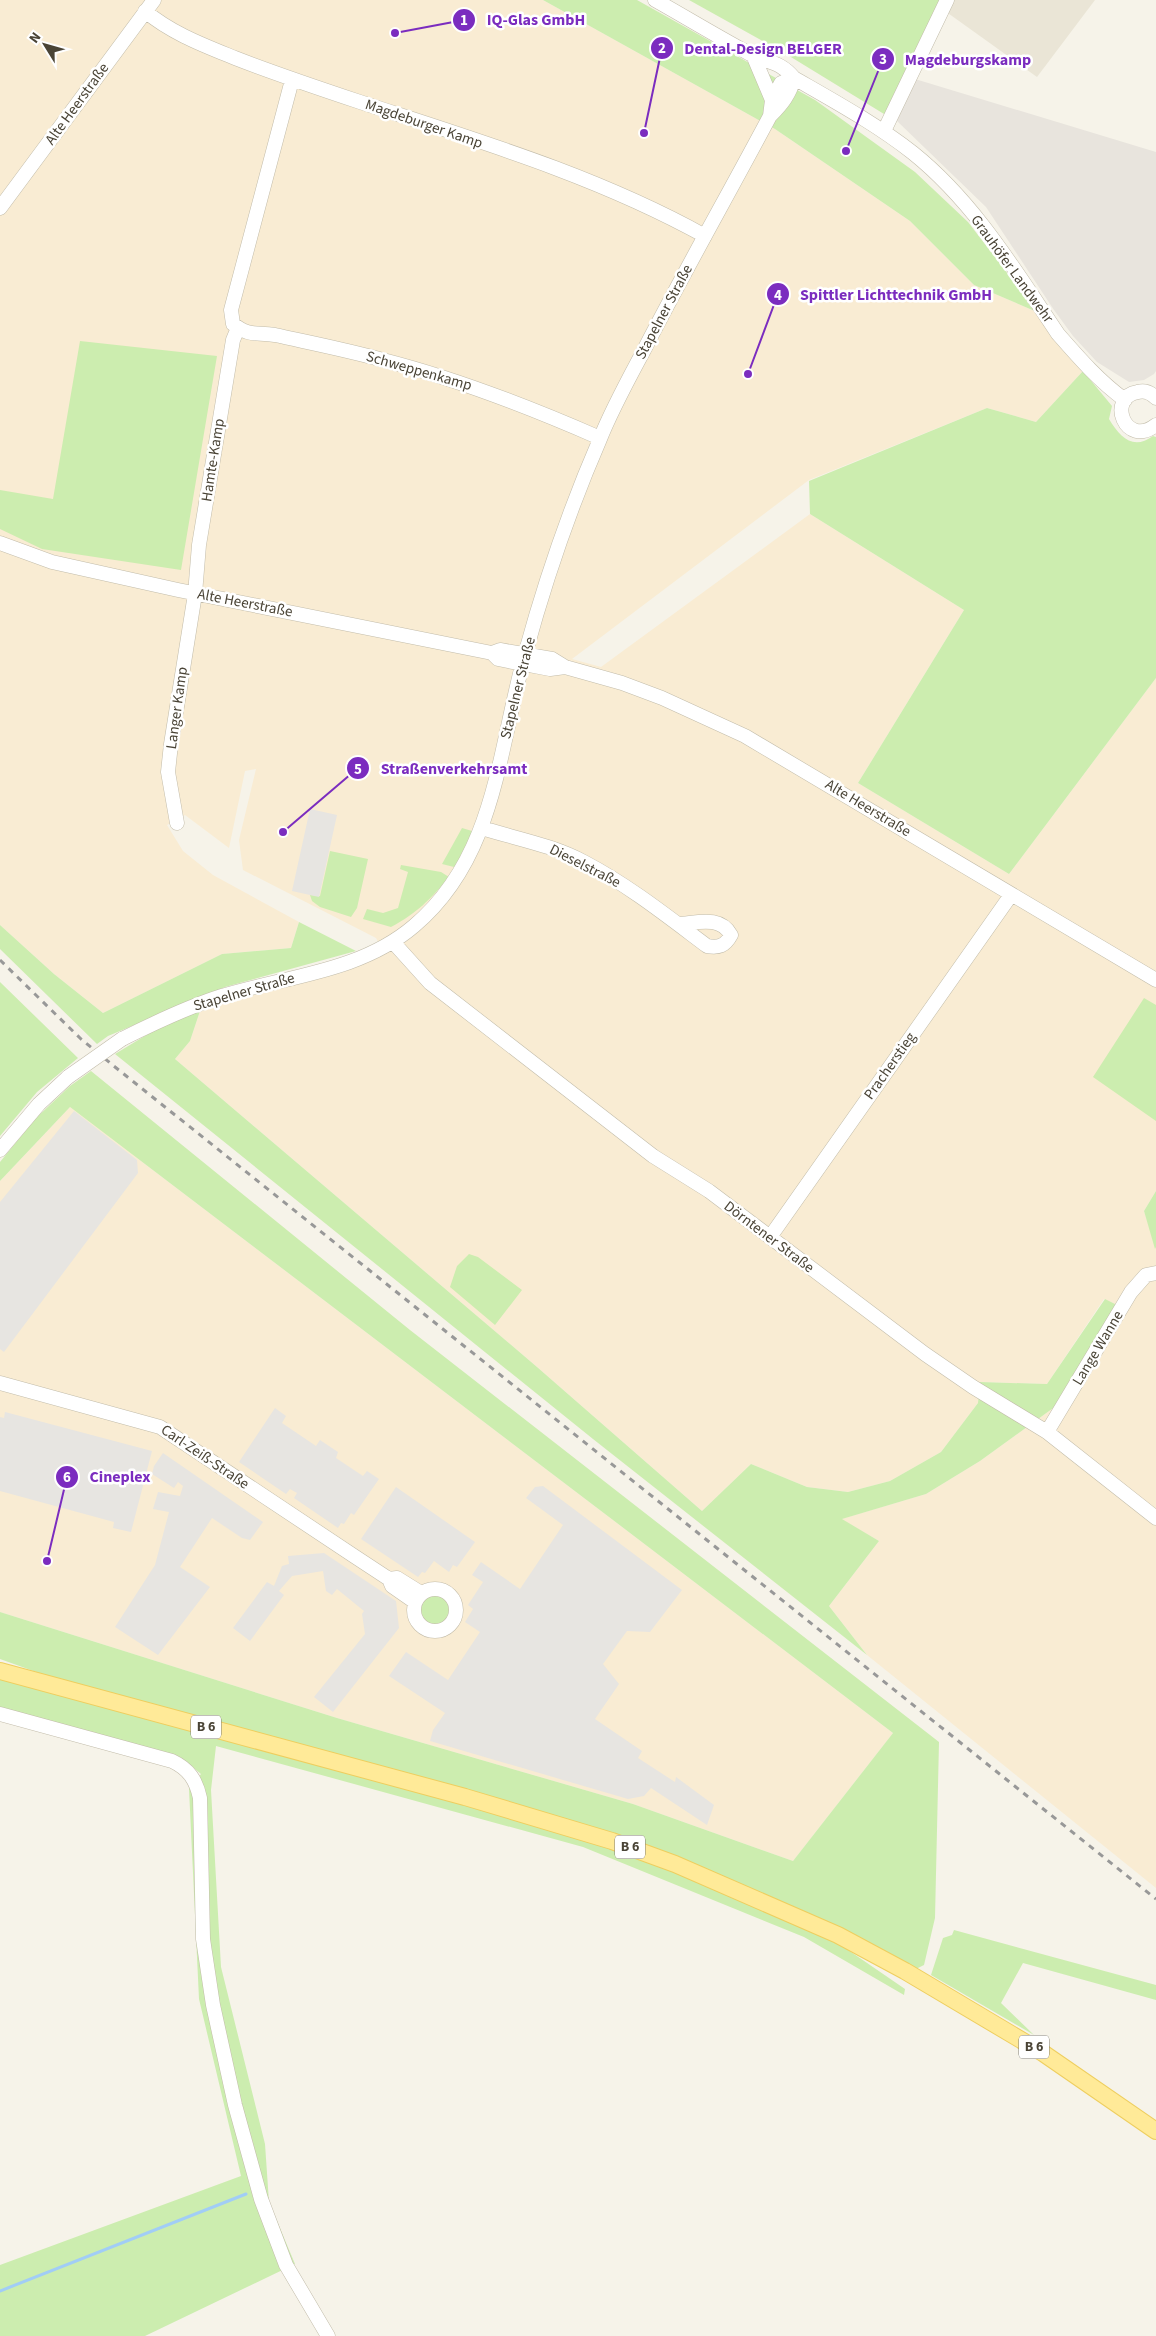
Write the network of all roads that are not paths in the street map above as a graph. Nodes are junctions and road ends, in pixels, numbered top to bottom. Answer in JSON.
{"nodes":[{"id":1,"x":154,"y":0,"type":"edge"},
{"id":2,"x":655,"y":0,"type":"edge"},
{"id":3,"x":947,"y":0,"type":"edge"},
{"id":4,"x":145,"y":11,"type":"junction"},
{"id":5,"x":753,"y":55,"type":"junction"},
{"id":6,"x":794,"y":78,"type":"junction"},
{"id":7,"x":292,"y":80,"type":"junction"},
{"id":8,"x":772,"y":100,"type":"junction"},
{"id":9,"x":770,"y":116,"type":"junction"},
{"id":10,"x":884,"y":131,"type":"junction"},
{"id":11,"x":0,"y":208,"type":"edge"},
{"id":12,"x":705,"y":236,"type":"junction"},
{"id":13,"x":236,"y":326,"type":"junction"},
{"id":14,"x":1155,"y":393,"type":"edge"},
{"id":15,"x":1125,"y":400,"type":"junction"},
{"id":16,"x":1156,"y":425,"type":"edge"},
{"id":17,"x":600,"y":438,"type":"junction"},
{"id":18,"x":0,"y":543,"type":"edge"},
{"id":19,"x":195,"y":594,"type":"junction"},
{"id":20,"x":524,"y":659,"type":"junction"},
{"id":21,"x":177,"y":823,"type":"dead end"},
{"id":22,"x":482,"y":828,"type":"junction"},
{"id":23,"x":1011,"y":895,"type":"junction"},
{"id":24,"x":678,"y":924,"type":"dead end"},
{"id":25,"x":393,"y":942,"type":"junction"},
{"id":26,"x":1156,"y":980,"type":"edge"},
{"id":27,"x":0,"y":1150,"type":"edge"},
{"id":28,"x":770,"y":1238,"type":"junction"},
{"id":29,"x":1156,"y":1273,"type":"edge"},
{"id":30,"x":0,"y":1383,"type":"edge"},
{"id":31,"x":1047,"y":1432,"type":"junction"},
{"id":32,"x":1156,"y":1518,"type":"edge"},
{"id":33,"x":418,"y":1598,"type":"dead end"},
{"id":34,"x":0,"y":1671,"type":"edge"},
{"id":35,"x":0,"y":1714,"type":"edge"},
{"id":36,"x":1156,"y":2132,"type":"edge"},
{"id":37,"x":328,"y":2336,"type":"edge"}],
"edges":[{"from":1,"to":4,"type":"street","name":"Alte Heerstraße"},
{"from":2,"to":5,"type":"street","name":"Grauhöfer Landwehr"},
{"from":3,"to":10,"type":"street"},
{"from":4,"to":7,"type":"street","name":"Magdeburger Kamp"},
{"from":4,"to":11,"type":"street","name":"Alte Heerstraße"},
{"from":5,"to":6,"type":"street","name":"Grauhöfer Landwehr"},
{"from":5,"to":8,"type":"street"},
{"from":6,"to":8,"type":"street","name":"Stapelner Straße"},
{"from":6,"to":9,"type":"street","name":"Stapelner Straße"},
{"from":6,"to":10,"type":"street","name":"Grauhöfer Landwehr"},
{"from":7,"to":12,"type":"street","name":"Magdeburger Kamp"},
{"from":7,"to":13,"type":"street","name":"Hamte-Kamp"},
{"from":8,"to":9,"type":"street","name":"Stapelner Straße"},
{"from":9,"to":12,"type":"street","name":"Stapelner Straße"},
{"from":10,"to":15,"type":"street","name":"Grauhöfer Landwehr"},
{"from":12,"to":17,"type":"street","name":"Stapelner Straße"},
{"from":13,"to":17,"type":"street","name":"Schweppenkamp"},
{"from":13,"to":19,"type":"street","name":"Hamte-Kamp"},
{"from":14,"to":15,"type":"street"},
{"from":15,"to":16,"type":"street"},
{"from":17,"to":20,"type":"street","name":"Stapelner Straße"},
{"from":18,"to":19,"type":"street","name":"Alte Heerstraße"},
{"from":19,"to":20,"type":"street","name":"Alte Heerstraße"},
{"from":19,"to":21,"type":"street","name":"Langer Kamp"},
{"from":20,"to":22,"type":"street","name":"Stapelner Straße"},
{"from":20,"to":23,"type":"street","name":"Alte Heerstraße"},
{"from":22,"to":24,"type":"street","name":"Dieselstraße"},
{"from":22,"to":25,"type":"street","name":"Stapelner Straße"},
{"from":23,"to":26,"type":"street","name":"Alte Heerstraße"},
{"from":23,"to":28,"type":"street","name":"Pracherstieg"},
{"from":25,"to":27,"type":"street","name":"Stapelner Straße","bridge":true},
{"from":25,"to":28,"type":"street","name":"Dörntener Straße"},
{"from":28,"to":31,"type":"street","name":"Dörntener Straße"},
{"from":29,"to":31,"type":"street","name":"Lange Wanne"},
{"from":30,"to":33,"type":"street","name":"Carl-Zeiß-Straße"},
{"from":31,"to":32,"type":"street","name":"Dörntener Straße"},
{"from":34,"to":36,"type":"main road","number":"B 6"},
{"from":35,"to":37,"type":"street"}]}
